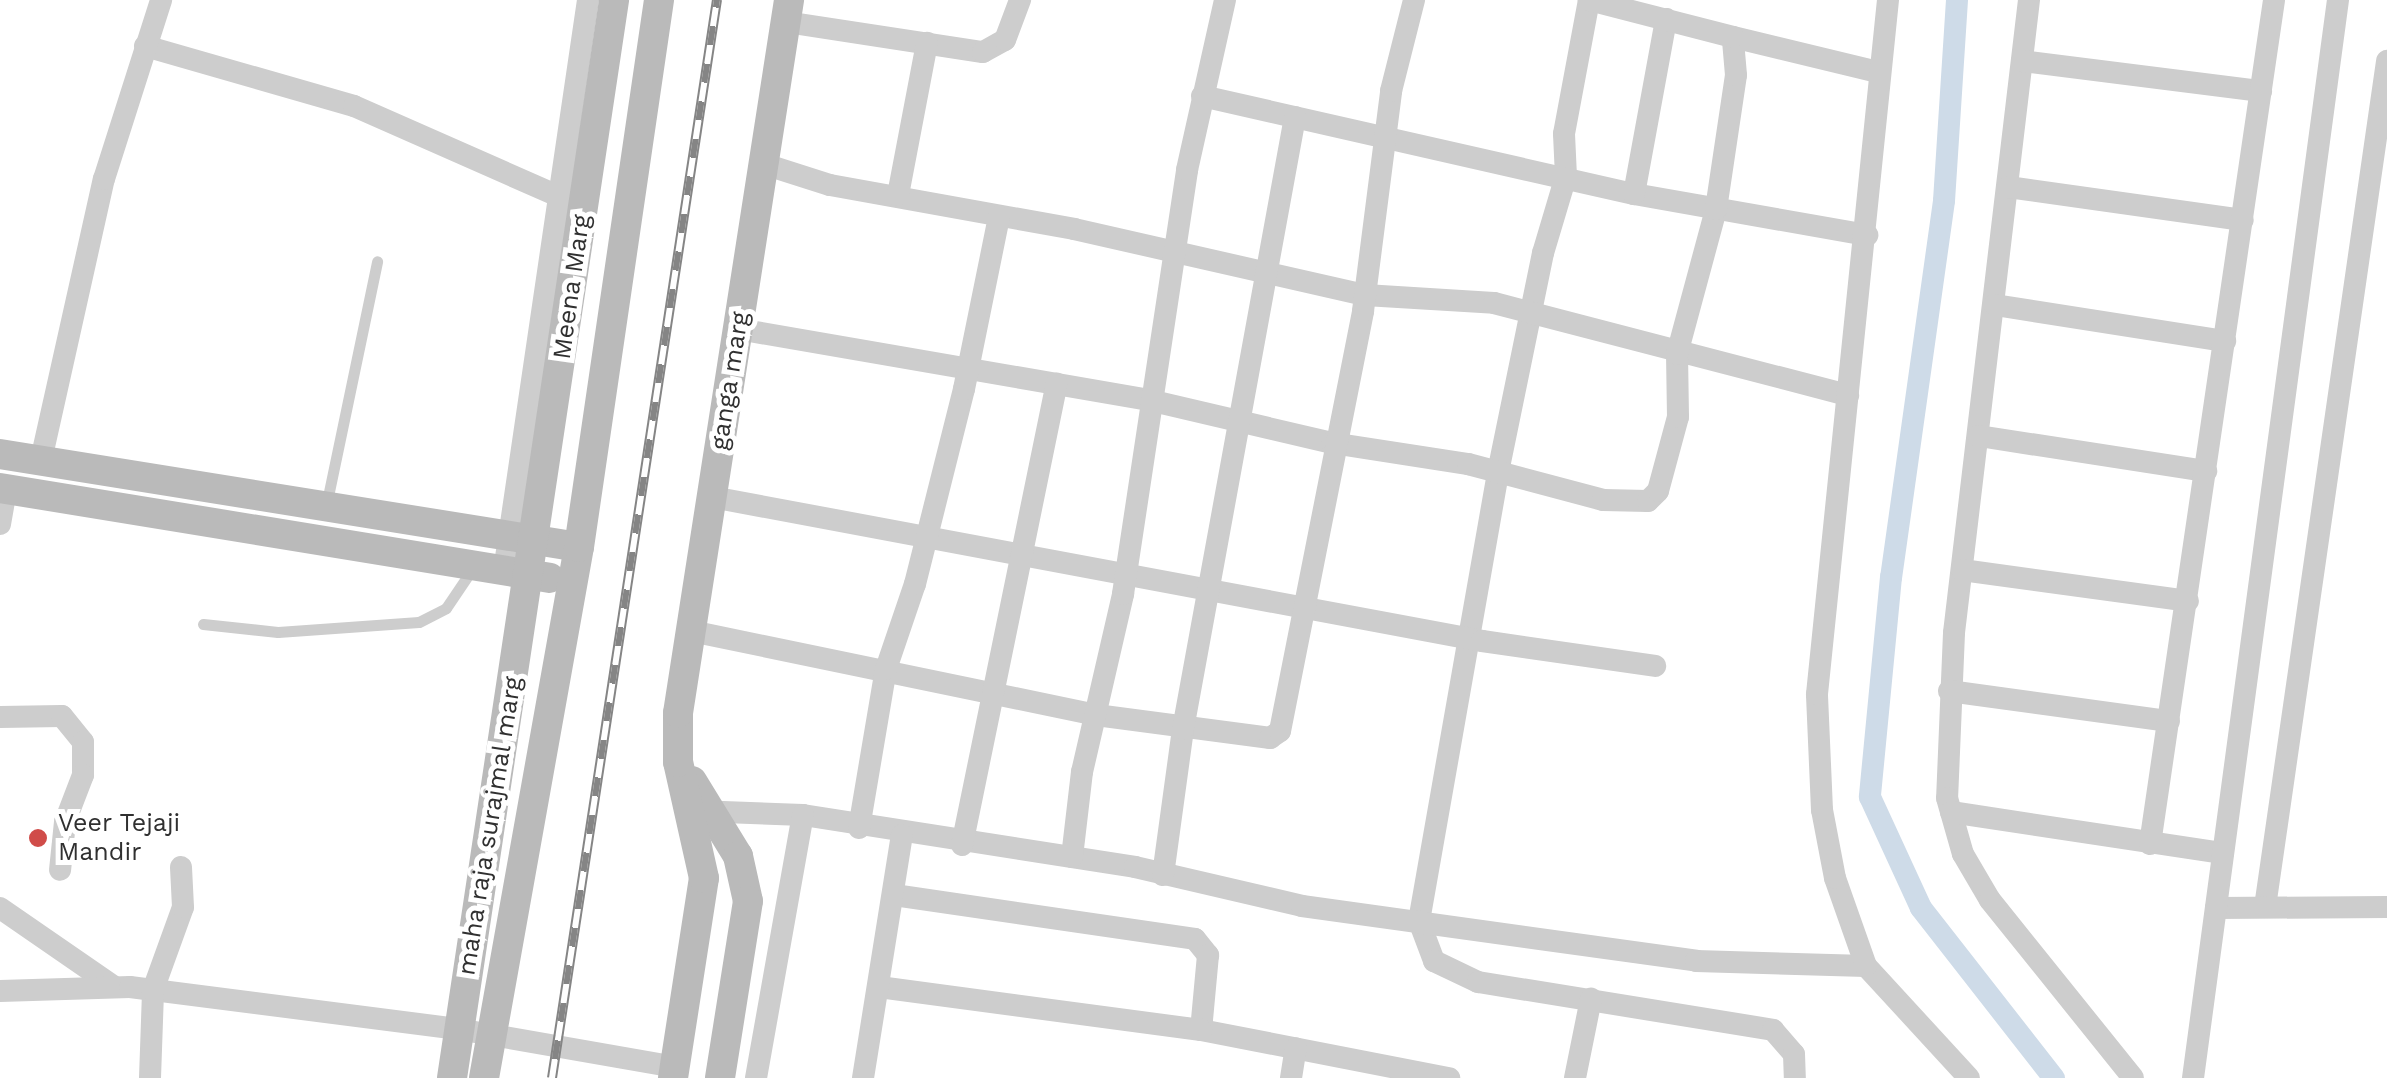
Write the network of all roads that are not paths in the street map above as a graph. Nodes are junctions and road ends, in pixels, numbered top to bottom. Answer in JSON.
{"nodes":[{"id":1,"x":161,"y":0,"type":"edge"},
{"id":2,"x":588,"y":0,"type":"edge"},
{"id":3,"x":614,"y":0,"type":"edge"},
{"id":4,"x":659,"y":0,"type":"edge"},
{"id":5,"x":1020,"y":0,"type":"edge"},
{"id":6,"x":1224,"y":0,"type":"edge"},
{"id":7,"x":1414,"y":0,"type":"edge"},
{"id":8,"x":1589,"y":0,"type":"edge"},
{"id":9,"x":1888,"y":0,"type":"edge"},
{"id":10,"x":2029,"y":0,"type":"edge"},
{"id":11,"x":2274,"y":0,"type":"edge"},
{"id":12,"x":2338,"y":0,"type":"edge"},
{"id":13,"x":788,"y":11,"type":"edge"},
{"id":14,"x":1666,"y":19,"type":"junction"},
{"id":15,"x":1733,"y":38,"type":"junction"},
{"id":16,"x":927,"y":43,"type":"junction"},
{"id":17,"x":145,"y":46,"type":"junction"},
{"id":18,"x":2022,"y":61,"type":"junction"},
{"id":19,"x":2387,"y":61,"type":"edge"},
{"id":20,"x":1878,"y":72,"type":"junction"},
{"id":21,"x":2261,"y":90,"type":"junction"},
{"id":22,"x":1202,"y":96,"type":"junction"},
{"id":23,"x":1295,"y":117,"type":"junction"},
{"id":24,"x":1386,"y":137,"type":"junction"},
{"id":25,"x":2381,"y":143,"type":"edge"},
{"id":26,"x":764,"y":164,"type":"junction"},
{"id":27,"x":1566,"y":176,"type":"junction"},
{"id":28,"x":2008,"y":187,"type":"junction"},
{"id":29,"x":1634,"y":194,"type":"junction"},
{"id":30,"x":898,"y":195,"type":"junction"},
{"id":31,"x":560,"y":197,"type":"junction"},
{"id":32,"x":1716,"y":209,"type":"junction"},
{"id":33,"x":998,"y":217,"type":"junction"},
{"id":34,"x":2243,"y":220,"type":"junction"},
{"id":35,"x":1866,"y":235,"type":"junction"},
{"id":36,"x":1174,"y":255,"type":"junction"},
{"id":37,"x":378,"y":261,"type":"dead end"},
{"id":38,"x":1267,"y":273,"type":"junction"},
{"id":39,"x":1365,"y":295,"type":"junction"},
{"id":40,"x":1994,"y":305,"type":"junction"},
{"id":41,"x":1534,"y":312,"type":"junction"},
{"id":42,"x":738,"y":329,"type":"junction"},
{"id":43,"x":2225,"y":342,"type":"junction"},
{"id":44,"x":1677,"y":354,"type":"junction"},
{"id":45,"x":968,"y":365,"type":"junction"},
{"id":46,"x":1058,"y":384,"type":"junction"},
{"id":47,"x":1848,"y":395,"type":"junction"},
{"id":48,"x":1153,"y":401,"type":"junction"},
{"id":49,"x":1240,"y":422,"type":"junction"},
{"id":50,"x":1979,"y":436,"type":"junction"},
{"id":51,"x":1332,"y":442,"type":"junction"},
{"id":52,"x":0,"y":454,"type":"edge"},
{"id":53,"x":41,"y":460,"type":"junction"},
{"id":54,"x":2206,"y":471,"type":"junction"},
{"id":55,"x":1498,"y":473,"type":"junction"},
{"id":56,"x":3,"y":488,"type":"edge"},
{"id":57,"x":712,"y":497,"type":"junction"},
{"id":58,"x":326,"y":508,"type":"junction"},
{"id":59,"x":0,"y":524,"type":"edge"},
{"id":60,"x":926,"y":534,"type":"junction"},
{"id":61,"x":522,"y":540,"type":"junction"},
{"id":62,"x":579,"y":548,"type":"junction"},
{"id":63,"x":1021,"y":556,"type":"junction"},
{"id":64,"x":1126,"y":570,"type":"junction"},
{"id":65,"x":1962,"y":570,"type":"junction"},
{"id":66,"x":503,"y":571,"type":"junction"},
{"id":67,"x":573,"y":581,"type":"junction"},
{"id":68,"x":1210,"y":587,"type":"junction"},
{"id":69,"x":2188,"y":600,"type":"junction"},
{"id":70,"x":1308,"y":608,"type":"junction"},
{"id":71,"x":203,"y":624,"type":"dead end"},
{"id":72,"x":690,"y":632,"type":"junction"},
{"id":73,"x":1472,"y":638,"type":"junction"},
{"id":74,"x":1655,"y":666,"type":"dead end"},
{"id":75,"x":886,"y":669,"type":"junction"},
{"id":76,"x":1949,"y":691,"type":"junction"},
{"id":77,"x":990,"y":696,"type":"junction"},
{"id":78,"x":1096,"y":715,"type":"junction"},
{"id":79,"x":0,"y":717,"type":"edge"},
{"id":80,"x":2170,"y":720,"type":"junction"},
{"id":81,"x":1184,"y":728,"type":"junction"},
{"id":82,"x":702,"y":810,"type":"junction"},
{"id":83,"x":1950,"y":812,"type":"junction"},
{"id":84,"x":803,"y":815,"type":"junction"},
{"id":85,"x":859,"y":828,"type":"junction"},
{"id":86,"x":902,"y":835,"type":"junction"},
{"id":87,"x":2150,"y":844,"type":"junction"},
{"id":88,"x":962,"y":845,"type":"junction"},
{"id":89,"x":2223,"y":853,"type":"junction"},
{"id":90,"x":1072,"y":857,"type":"junction"},
{"id":91,"x":180,"y":867,"type":"dead end"},
{"id":92,"x":60,"y":870,"type":"dead end"},
{"id":93,"x":1163,"y":875,"type":"junction"},
{"id":94,"x":894,"y":895,"type":"junction"},
{"id":95,"x":2387,"y":906,"type":"edge"},
{"id":96,"x":2264,"y":907,"type":"junction"},
{"id":97,"x":0,"y":908,"type":"edge"},
{"id":98,"x":2216,"y":908,"type":"junction"},
{"id":99,"x":1419,"y":921,"type":"junction"},
{"id":100,"x":1866,"y":966,"type":"junction"},
{"id":101,"x":113,"y":986,"type":"junction"},
{"id":102,"x":878,"y":987,"type":"junction"},
{"id":103,"x":153,"y":990,"type":"junction"},
{"id":104,"x":0,"y":991,"type":"edge"},
{"id":105,"x":1591,"y":1000,"type":"junction"},
{"id":106,"x":458,"y":1029,"type":"junction"},
{"id":107,"x":1200,"y":1030,"type":"junction"},
{"id":108,"x":489,"y":1035,"type":"junction"},
{"id":109,"x":1296,"y":1048,"type":"junction"},
{"id":110,"x":674,"y":1072,"type":"edge"},
{"id":111,"x":150,"y":1078,"type":"edge"},
{"id":112,"x":452,"y":1078,"type":"edge"},
{"id":113,"x":484,"y":1078,"type":"edge"},
{"id":114,"x":720,"y":1078,"type":"edge"},
{"id":115,"x":756,"y":1078,"type":"edge"},
{"id":116,"x":863,"y":1078,"type":"edge"},
{"id":117,"x":1291,"y":1078,"type":"edge"},
{"id":118,"x":1450,"y":1078,"type":"edge"},
{"id":119,"x":1575,"y":1078,"type":"edge"},
{"id":120,"x":1795,"y":1078,"type":"edge"},
{"id":121,"x":1969,"y":1078,"type":"edge"},
{"id":122,"x":2133,"y":1078,"type":"edge"},
{"id":123,"x":2193,"y":1078,"type":"edge"}],
"edges":[{"from":1,"to":17,"type":"street"},
{"from":2,"to":31,"type":"street"},
{"from":3,"to":61,"type":"street","name":"Meena Marg"},
{"from":4,"to":62,"type":"street","name":"maha raja surajmal marg"},
{"from":5,"to":16,"type":"street"},
{"from":6,"to":22,"type":"street"},
{"from":7,"to":24,"type":"street"},
{"from":8,"to":14,"type":"street"},
{"from":8,"to":27,"type":"street"},
{"from":9,"to":20,"type":"street"},
{"from":10,"to":18,"type":"street"},
{"from":11,"to":21,"type":"street"},
{"from":12,"to":89,"type":"street"},
{"from":13,"to":16,"type":"street"},
{"from":13,"to":26,"type":"street","name":"ganga marg"},
{"from":14,"to":15,"type":"street"},
{"from":14,"to":29,"type":"street"},
{"from":15,"to":20,"type":"street"},
{"from":15,"to":32,"type":"street"},
{"from":16,"to":30,"type":"street"},
{"from":17,"to":31,"type":"street"},
{"from":17,"to":53,"type":"street"},
{"from":18,"to":21,"type":"street"},
{"from":18,"to":28,"type":"street"},
{"from":19,"to":25,"type":"street"},
{"from":20,"to":35,"type":"street"},
{"from":21,"to":34,"type":"street"},
{"from":22,"to":23,"type":"street"},
{"from":22,"to":36,"type":"street"},
{"from":23,"to":24,"type":"street"},
{"from":23,"to":38,"type":"street"},
{"from":24,"to":27,"type":"street"},
{"from":24,"to":39,"type":"street"},
{"from":25,"to":96,"type":"street"},
{"from":26,"to":30,"type":"street"},
{"from":26,"to":42,"type":"street","name":"ganga marg"},
{"from":27,"to":29,"type":"street"},
{"from":27,"to":41,"type":"street"},
{"from":28,"to":34,"type":"street"},
{"from":28,"to":40,"type":"street"},
{"from":29,"to":32,"type":"street"},
{"from":30,"to":33,"type":"street"},
{"from":31,"to":61,"type":"street"},
{"from":32,"to":35,"type":"street"},
{"from":32,"to":44,"type":"street"},
{"from":33,"to":36,"type":"street"},
{"from":33,"to":45,"type":"street"},
{"from":34,"to":43,"type":"street"},
{"from":35,"to":47,"type":"street"},
{"from":36,"to":38,"type":"street"},
{"from":36,"to":48,"type":"street"},
{"from":37,"to":58,"type":"lane"},
{"from":38,"to":39,"type":"street"},
{"from":38,"to":49,"type":"street"},
{"from":39,"to":41,"type":"street"},
{"from":39,"to":51,"type":"street"},
{"from":40,"to":43,"type":"street"},
{"from":40,"to":50,"type":"street"},
{"from":41,"to":44,"type":"street"},
{"from":41,"to":55,"type":"street"},
{"from":42,"to":45,"type":"street"},
{"from":42,"to":57,"type":"street","name":"ganga marg"},
{"from":43,"to":54,"type":"street"},
{"from":44,"to":47,"type":"street"},
{"from":44,"to":55,"type":"street"},
{"from":45,"to":46,"type":"street"},
{"from":45,"to":60,"type":"street"},
{"from":46,"to":48,"type":"street"},
{"from":46,"to":63,"type":"street"},
{"from":47,"to":100,"type":"street"},
{"from":48,"to":49,"type":"street"},
{"from":48,"to":64,"type":"street"},
{"from":49,"to":51,"type":"street"},
{"from":49,"to":68,"type":"street"},
{"from":50,"to":54,"type":"street"},
{"from":50,"to":65,"type":"street"},
{"from":51,"to":55,"type":"street"},
{"from":51,"to":70,"type":"street"},
{"from":52,"to":53,"type":"street"},
{"from":53,"to":58,"type":"street"},
{"from":54,"to":69,"type":"street"},
{"from":55,"to":73,"type":"street"},
{"from":56,"to":59,"type":"street"},
{"from":56,"to":66,"type":"street"},
{"from":57,"to":60,"type":"street"},
{"from":57,"to":72,"type":"street","name":"ganga marg"},
{"from":58,"to":61,"type":"street"},
{"from":60,"to":63,"type":"street"},
{"from":60,"to":75,"type":"street"},
{"from":61,"to":62,"type":"street"},
{"from":61,"to":66,"type":"street","name":"Meena Marg"},
{"from":62,"to":67,"type":"street","name":"maha raja surajmal marg"},
{"from":63,"to":64,"type":"street"},
{"from":63,"to":77,"type":"street"},
{"from":64,"to":68,"type":"street"},
{"from":64,"to":78,"type":"street"},
{"from":65,"to":69,"type":"street"},
{"from":65,"to":76,"type":"street"},
{"from":66,"to":67,"type":"street"},
{"from":66,"to":71,"type":"lane"},
{"from":66,"to":106,"type":"street","name":"maha raja surajmal marg"},
{"from":67,"to":108,"type":"street","name":"maha raja surajmal marg"},
{"from":68,"to":70,"type":"street"},
{"from":68,"to":81,"type":"street"},
{"from":69,"to":80,"type":"street"},
{"from":70,"to":73,"type":"street"},
{"from":70,"to":81,"type":"street"},
{"from":72,"to":75,"type":"street"},
{"from":72,"to":82,"type":"street","name":"ganga marg"},
{"from":73,"to":74,"type":"street"},
{"from":73,"to":99,"type":"street"},
{"from":75,"to":77,"type":"street"},
{"from":75,"to":85,"type":"street"},
{"from":76,"to":80,"type":"street"},
{"from":76,"to":83,"type":"street"},
{"from":77,"to":78,"type":"street"},
{"from":77,"to":88,"type":"street"},
{"from":78,"to":81,"type":"street"},
{"from":78,"to":90,"type":"street"},
{"from":79,"to":92,"type":"street"},
{"from":80,"to":87,"type":"street"},
{"from":81,"to":93,"type":"street"},
{"from":82,"to":84,"type":"street"},
{"from":82,"to":110,"type":"street","name":"ganga marg"},
{"from":82,"to":114,"type":"street","name":"ganga marg"},
{"from":83,"to":87,"type":"street"},
{"from":83,"to":122,"type":"street"},
{"from":84,"to":85,"type":"street"},
{"from":84,"to":115,"type":"street"},
{"from":85,"to":86,"type":"street"},
{"from":86,"to":88,"type":"street"},
{"from":86,"to":94,"type":"street"},
{"from":87,"to":89,"type":"street"},
{"from":88,"to":90,"type":"street"},
{"from":89,"to":98,"type":"street"},
{"from":90,"to":93,"type":"street"},
{"from":91,"to":103,"type":"street"},
{"from":93,"to":99,"type":"street"},
{"from":94,"to":102,"type":"street"},
{"from":94,"to":107,"type":"street"},
{"from":95,"to":96,"type":"street"},
{"from":96,"to":98,"type":"street"},
{"from":97,"to":101,"type":"street"},
{"from":98,"to":123,"type":"street"},
{"from":99,"to":100,"type":"street"},
{"from":99,"to":105,"type":"street"},
{"from":100,"to":121,"type":"street"},
{"from":101,"to":103,"type":"street"},
{"from":101,"to":104,"type":"street"},
{"from":102,"to":107,"type":"street"},
{"from":102,"to":116,"type":"street"},
{"from":103,"to":106,"type":"street"},
{"from":103,"to":111,"type":"street"},
{"from":105,"to":119,"type":"street"},
{"from":105,"to":120,"type":"street"},
{"from":106,"to":108,"type":"street"},
{"from":106,"to":112,"type":"street","name":"maha raja surajmal marg"},
{"from":107,"to":109,"type":"street"},
{"from":108,"to":110,"type":"street"},
{"from":108,"to":113,"type":"street","name":"maha raja surajmal marg"},
{"from":109,"to":117,"type":"street"},
{"from":109,"to":118,"type":"street"}]}
